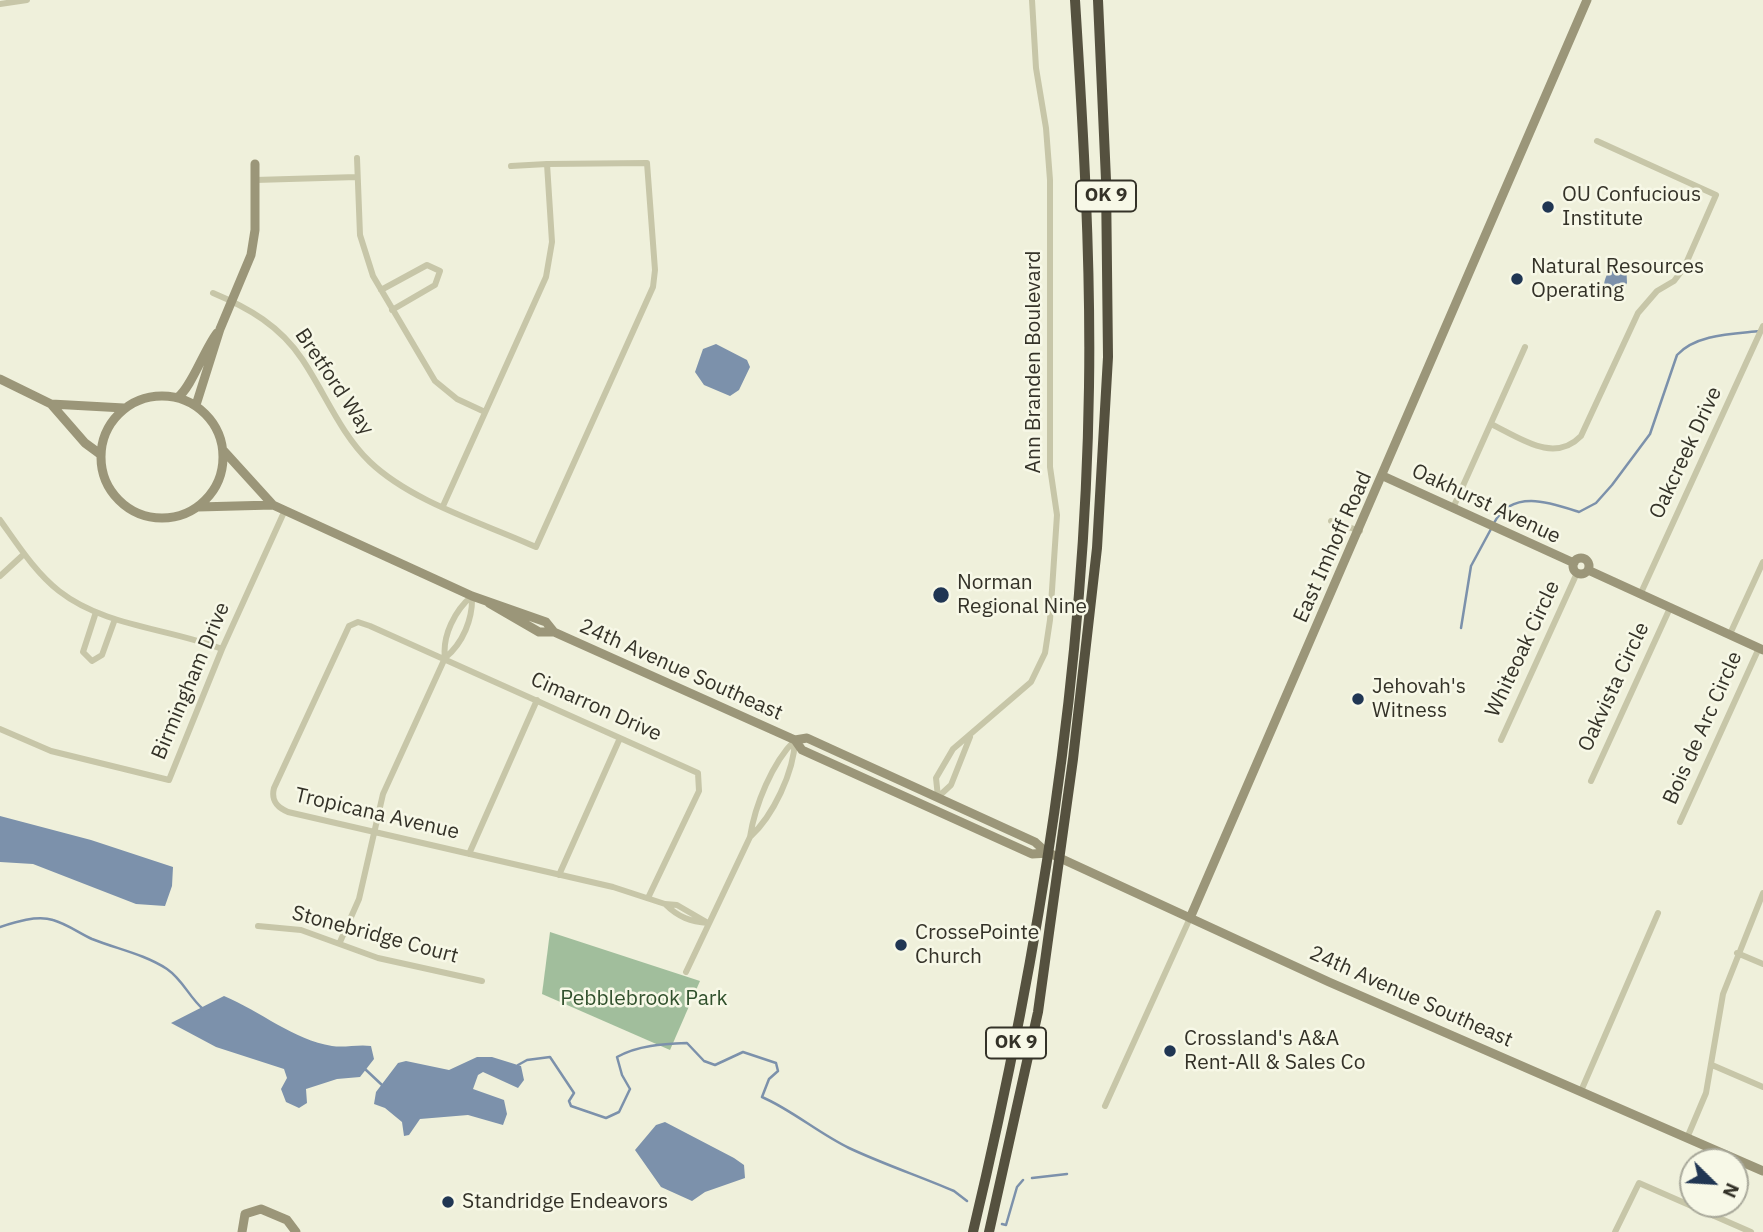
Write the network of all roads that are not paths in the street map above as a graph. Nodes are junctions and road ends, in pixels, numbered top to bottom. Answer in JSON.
{"nodes":[{"id":1,"x":27,"y":0,"type":"edge"},
{"id":2,"x":1032,"y":0,"type":"edge"},
{"id":3,"x":1074,"y":0,"type":"edge"},
{"id":4,"x":1099,"y":0,"type":"edge"},
{"id":5,"x":1587,"y":0,"type":"edge"},
{"id":6,"x":0,"y":4,"type":"edge"},
{"id":7,"x":1597,"y":141,"type":"dead end"},
{"id":8,"x":357,"y":158,"type":"dead end"},
{"id":9,"x":255,"y":164,"type":"dead end"},
{"id":10,"x":547,"y":164,"type":"junction"},
{"id":11,"x":511,"y":166,"type":"dead end"},
{"id":12,"x":357,"y":177,"type":"junction"},
{"id":13,"x":255,"y":180,"type":"junction"},
{"id":14,"x":381,"y":290,"type":"junction"},
{"id":15,"x":213,"y":293,"type":"dead end"},
{"id":16,"x":233,"y":301,"type":"junction"},
{"id":17,"x":391,"y":310,"type":"junction"},
{"id":18,"x":1763,"y":326,"type":"edge"},
{"id":19,"x":220,"y":329,"type":"junction"},
{"id":20,"x":1525,"y":347,"type":"dead end"},
{"id":21,"x":0,"y":379,"type":"edge"},
{"id":22,"x":178,"y":397,"type":"junction"},
{"id":23,"x":51,"y":404,"type":"junction"},
{"id":24,"x":197,"y":405,"type":"junction"},
{"id":25,"x":124,"y":408,"type":"junction"},
{"id":26,"x":485,"y":412,"type":"junction"},
{"id":27,"x":1491,"y":424,"type":"junction"},
{"id":28,"x":223,"y":450,"type":"junction"},
{"id":29,"x":100,"y":454,"type":"junction"},
{"id":30,"x":1384,"y":476,"type":"junction"},
{"id":31,"x":273,"y":505,"type":"junction"},
{"id":32,"x":443,"y":506,"type":"junction"},
{"id":33,"x":198,"y":507,"type":"junction"},
{"id":34,"x":1453,"y":508,"type":"junction"},
{"id":35,"x":285,"y":510,"type":"junction"},
{"id":36,"x":0,"y":520,"type":"edge"},
{"id":37,"x":1331,"y":521,"type":"dead end"},
{"id":38,"x":1360,"y":531,"type":"junction"},
{"id":39,"x":24,"y":554,"type":"junction"},
{"id":40,"x":1763,"y":562,"type":"edge"},
{"id":41,"x":1576,"y":568,"type":"junction"},
{"id":42,"x":0,"y":576,"type":"edge"},
{"id":43,"x":1640,"y":594,"type":"junction"},
{"id":44,"x":472,"y":596,"type":"junction"},
{"id":45,"x":1670,"y":608,"type":"junction"},
{"id":46,"x":96,"y":612,"type":"junction"},
{"id":47,"x":115,"y":620,"type":"junction"},
{"id":48,"x":353,"y":624,"type":"joint"},
{"id":49,"x":1730,"y":635,"type":"junction"},
{"id":50,"x":222,"y":649,"type":"junction"},
{"id":51,"x":1761,"y":649,"type":"edge"},
{"id":52,"x":445,"y":658,"type":"junction"},
{"id":53,"x":537,"y":700,"type":"junction"},
{"id":54,"x":0,"y":729,"type":"edge"},
{"id":55,"x":971,"y":735,"type":"junction"},
{"id":56,"x":620,"y":738,"type":"junction"},
{"id":57,"x":795,"y":740,"type":"junction"},
{"id":58,"x":1501,"y":740,"type":"dead end"},
{"id":59,"x":1591,"y":781,"type":"dead end"},
{"id":60,"x":938,"y":797,"type":"junction"},
{"id":61,"x":1680,"y":822,"type":"dead end"},
{"id":62,"x":374,"y":831,"type":"junction"},
{"id":63,"x":750,"y":837,"type":"junction"},
{"id":64,"x":1047,"y":853,"type":"junction"},
{"id":65,"x":469,"y":854,"type":"junction"},
{"id":66,"x":1060,"y":858,"type":"junction"},
{"id":67,"x":559,"y":875,"type":"junction"},
{"id":68,"x":1763,"y":892,"type":"edge"},
{"id":69,"x":648,"y":898,"type":"junction"},
{"id":70,"x":1658,"y":913,"type":"dead end"},
{"id":71,"x":1190,"y":918,"type":"junction"},
{"id":72,"x":708,"y":923,"type":"junction"},
{"id":73,"x":258,"y":926,"type":"dead end"},
{"id":74,"x":340,"y":942,"type":"junction"},
{"id":75,"x":1737,"y":953,"type":"junction"},
{"id":76,"x":1763,"y":964,"type":"edge"},
{"id":77,"x":687,"y":972,"type":"dead end"},
{"id":78,"x":482,"y":981,"type":"dead end"},
{"id":79,"x":1712,"y":1065,"type":"junction"},
{"id":80,"x":1763,"y":1087,"type":"edge"},
{"id":81,"x":1581,"y":1091,"type":"junction"},
{"id":82,"x":1105,"y":1106,"type":"dead end"},
{"id":83,"x":1687,"y":1138,"type":"junction"},
{"id":84,"x":1763,"y":1171,"type":"edge"},
{"id":85,"x":242,"y":1232,"type":"edge"},
{"id":86,"x":296,"y":1232,"type":"edge"},
{"id":87,"x":973,"y":1232,"type":"edge"},
{"id":88,"x":989,"y":1232,"type":"edge"},
{"id":89,"x":1615,"y":1232,"type":"edge"},
{"id":90,"x":1751,"y":1232,"type":"edge"}],
"edges":[{"from":1,"to":6,"type":"street"},
{"from":2,"to":55,"type":"street","name":"Ann Branden Boulevard"},
{"from":3,"to":64,"type":"highway","number":"OK 9"},
{"from":4,"to":66,"type":"highway","number":"OK 9"},
{"from":5,"to":30,"type":"street","name":"East Imhoff Road"},
{"from":7,"to":27,"type":"street"},
{"from":8,"to":12,"type":"street"},
{"from":9,"to":13,"type":"street"},
{"from":10,"to":11,"type":"street"},
{"from":10,"to":26,"type":"street"},
{"from":10,"to":32,"type":"street","name":"Bretford Way"},
{"from":12,"to":13,"type":"street"},
{"from":12,"to":14,"type":"street"},
{"from":13,"to":16,"type":"street"},
{"from":14,"to":17,"type":"street"},
{"from":14,"to":17,"type":"street"},
{"from":15,"to":16,"type":"street","name":"Bretford Way"},
{"from":16,"to":19,"type":"street"},
{"from":16,"to":32,"type":"street","name":"Bretford Way"},
{"from":17,"to":26,"type":"street"},
{"from":18,"to":43,"type":"street","name":"Oakcreek Drive"},
{"from":19,"to":22,"type":"street"},
{"from":19,"to":24,"type":"street"},
{"from":20,"to":27,"type":"street"},
{"from":21,"to":23,"type":"street"},
{"from":22,"to":24,"type":"street"},
{"from":22,"to":25,"type":"street"},
{"from":23,"to":25,"type":"street"},
{"from":23,"to":29,"type":"street"},
{"from":24,"to":28,"type":"street","name":"24th Avenue Southeast"},
{"from":25,"to":29,"type":"street"},
{"from":26,"to":32,"type":"street"},
{"from":27,"to":34,"type":"street"},
{"from":28,"to":31,"type":"street","name":"24th Avenue Southeast"},
{"from":28,"to":33,"type":"street"},
{"from":29,"to":33,"type":"street","name":"24th Avenue Southeast"},
{"from":30,"to":34,"type":"street","name":"Oakhurst Avenue"},
{"from":30,"to":38,"type":"street","name":"East Imhoff Road"},
{"from":31,"to":33,"type":"street","name":"24th Avenue Southeast"},
{"from":31,"to":35,"type":"street","name":"24th Avenue Southeast"},
{"from":34,"to":41,"type":"street","name":"Oakhurst Avenue"},
{"from":35,"to":44,"type":"street","name":"24th Avenue Southeast"},
{"from":35,"to":50,"type":"street","name":"Birmingham Drive"},
{"from":36,"to":39,"type":"street"},
{"from":37,"to":38,"type":"street"},
{"from":38,"to":71,"type":"street","name":"East Imhoff Road"},
{"from":39,"to":42,"type":"street"},
{"from":39,"to":46,"type":"street"},
{"from":40,"to":49,"type":"street"},
{"from":41,"to":43,"type":"street"},
{"from":41,"to":58,"type":"street","name":"Whiteoak Circle"},
{"from":43,"to":45,"type":"street"},
{"from":44,"to":52,"type":"street"},
{"from":44,"to":52,"type":"street"},
{"from":44,"to":57,"type":"street","name":"24th Avenue Southeast"},
{"from":45,"to":49,"type":"street"},
{"from":45,"to":59,"type":"street","name":"Oakvista Circle"},
{"from":46,"to":47,"type":"street"},
{"from":46,"to":47,"type":"street"},
{"from":47,"to":50,"type":"street"},
{"from":48,"to":52,"type":"street","name":"Cimarron Drive"},
{"from":48,"to":62,"type":"street","name":"Tropicana Avenue"},
{"from":49,"to":51,"type":"street"},
{"from":50,"to":54,"type":"street","name":"Birmingham Drive"},
{"from":51,"to":61,"type":"street","name":"Bois de Arc Circle"},
{"from":52,"to":53,"type":"street","name":"Cimarron Drive"},
{"from":52,"to":62,"type":"street"},
{"from":53,"to":56,"type":"street","name":"Cimarron Drive"},
{"from":53,"to":65,"type":"street"},
{"from":55,"to":60,"type":"street","name":"Ann Branden Boulevard"},
{"from":55,"to":60,"type":"street","name":"Ann Branden Boulevard"},
{"from":56,"to":67,"type":"street"},
{"from":56,"to":69,"type":"street","name":"Cimarron Drive"},
{"from":57,"to":60,"type":"street","name":"24th Avenue Southeast"},
{"from":57,"to":63,"type":"street"},
{"from":57,"to":63,"type":"street"},
{"from":57,"to":64,"type":"street","name":"24th Avenue Southeast"},
{"from":60,"to":64,"type":"street","name":"24th Avenue Southeast"},
{"from":62,"to":65,"type":"street","name":"Tropicana Avenue"},
{"from":62,"to":74,"type":"street"},
{"from":63,"to":72,"type":"street"},
{"from":64,"to":66,"type":"street","name":"24th Avenue Southeast"},
{"from":64,"to":87,"type":"highway","number":"OK 9"},
{"from":65,"to":67,"type":"street","name":"Tropicana Avenue"},
{"from":66,"to":71,"type":"street","name":"24th Avenue Southeast"},
{"from":66,"to":88,"type":"highway","number":"OK 9"},
{"from":67,"to":69,"type":"street","name":"Tropicana Avenue"},
{"from":68,"to":75,"type":"street"},
{"from":69,"to":72,"type":"street","name":"Tropicana Avenue"},
{"from":70,"to":81,"type":"street"},
{"from":71,"to":81,"type":"street","name":"24th Avenue Southeast"},
{"from":71,"to":82,"type":"street","name":"East Imhoff Road"},
{"from":72,"to":77,"type":"street"},
{"from":73,"to":74,"type":"street","name":"Stonebridge Court"},
{"from":74,"to":78,"type":"street","name":"Stonebridge Court"},
{"from":75,"to":76,"type":"street"},
{"from":75,"to":79,"type":"street"},
{"from":79,"to":80,"type":"street"},
{"from":79,"to":83,"type":"street"},
{"from":81,"to":83,"type":"street","name":"24th Avenue Southeast"},
{"from":83,"to":84,"type":"street","name":"24th Avenue Southeast"},
{"from":85,"to":86,"type":"street"},
{"from":89,"to":90,"type":"street"}]}
